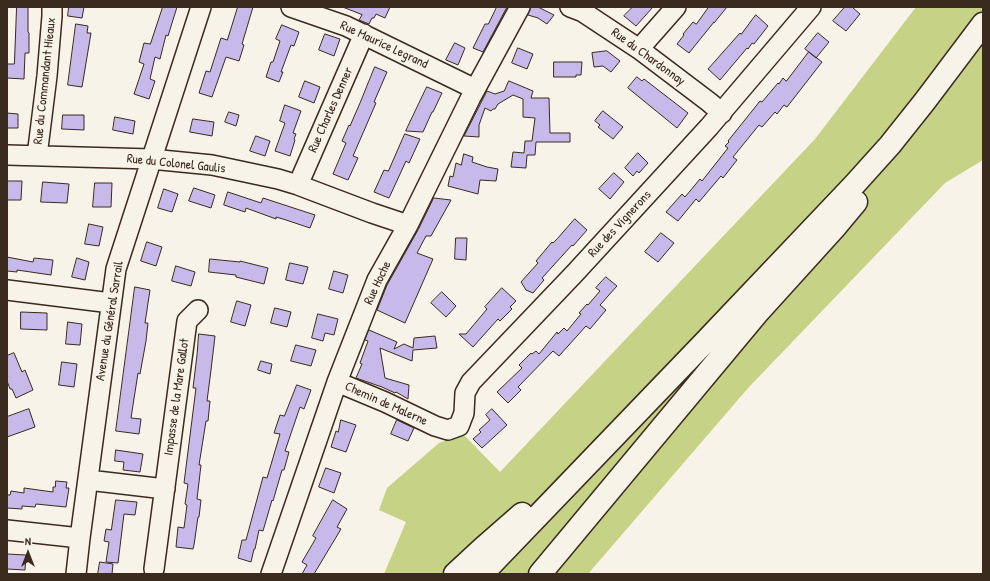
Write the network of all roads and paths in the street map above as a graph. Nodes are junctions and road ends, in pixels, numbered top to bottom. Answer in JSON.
{"nodes":[{"id":1,"x":52,"y":7,"type":"edge"},
{"id":2,"x":201,"y":7,"type":"edge"},
{"id":3,"x":292,"y":7,"type":"edge"},
{"id":4,"x":520,"y":7,"type":"edge"},
{"id":5,"x":570,"y":7,"type":"edge"},
{"id":6,"x":676,"y":7,"type":"edge"},
{"id":7,"x":811,"y":7,"type":"edge"},
{"id":8,"x":314,"y":11,"type":"edge"},
{"id":9,"x":983,"y":24,"type":"edge"},
{"id":10,"x":364,"y":34,"type":"junction"},
{"id":11,"x":983,"y":36,"type":"edge"},
{"id":12,"x":983,"y":42,"type":"edge"},
{"id":13,"x":639,"y":49,"type":"junction"},
{"id":14,"x":475,"y":89,"type":"junction"},
{"id":15,"x":722,"y":113,"type":"junction"},
{"id":16,"x":7,"y":155,"type":"edge"},
{"id":17,"x":37,"y":156,"type":"junction"},
{"id":18,"x":151,"y":159,"type":"junction"},
{"id":19,"x":298,"y":185,"type":"junction"},
{"id":20,"x":408,"y":225,"type":"junction"},
{"id":21,"x":7,"y":290,"type":"edge"},
{"id":22,"x":111,"y":303,"type":"junction"},
{"id":23,"x":198,"y":310,"type":"dead end"},
{"id":24,"x":337,"y":382,"type":"junction"},
{"id":25,"x":626,"y":424,"type":"junction"},
{"id":26,"x":435,"y":426,"type":"joint"},
{"id":27,"x":88,"y":480,"type":"junction"},
{"id":28,"x":165,"y":489,"type":"junction"},
{"id":29,"x":7,"y":530,"type":"edge"},
{"id":30,"x":80,"y":538,"type":"junction"},
{"id":31,"x":154,"y":569,"type":"dead end"},
{"id":32,"x":76,"y":574,"type":"edge"},
{"id":33,"x":271,"y":574,"type":"edge"},
{"id":34,"x":455,"y":574,"type":"edge"},
{"id":35,"x":482,"y":574,"type":"edge"},
{"id":36,"x":492,"y":574,"type":"edge"},
{"id":37,"x":540,"y":574,"type":"edge"}],
"edges":[{"from":1,"to":17,"type":"street","name":"Rue du Commandant Hieaux"},
{"from":2,"to":18,"type":"street","name":"Avenue du Général Sarrail"},
{"from":3,"to":8,"type":"street","name":"Rue Maurice Legrand"},
{"from":4,"to":14,"type":"street","name":"Rue Hoche"},
{"from":5,"to":13,"type":"street","name":"Rue du Chardonnay"},
{"from":6,"to":13,"type":"street"},
{"from":7,"to":15,"type":"street","name":"Rue des Vignerons"},
{"from":8,"to":10,"type":"street","name":"Rue Maurice Legrand"},
{"from":9,"to":25,"type":"main road"},
{"from":10,"to":14,"type":"street","name":"Rue Maurice Legrand"},
{"from":10,"to":19,"type":"street","name":"Rue Charles Denner"},
{"from":11,"to":36,"type":"main road"},
{"from":12,"to":37,"type":"main road"},
{"from":13,"to":15,"type":"street","name":"Rue du Chardonnay"},
{"from":14,"to":20,"type":"street","name":"Rue Hoche"},
{"from":15,"to":26,"type":"street","name":"Rue des Vignerons"},
{"from":16,"to":17,"type":"street","name":"Rue du Colonel Gaulis"},
{"from":17,"to":18,"type":"street","name":"Rue du Colonel Gaulis"},
{"from":18,"to":19,"type":"street","name":"Rue du Colonel Gaulis"},
{"from":18,"to":22,"type":"street","name":"Avenue du Général Sarrail"},
{"from":19,"to":20,"type":"street","name":"Rue du Colonel Gaulis"},
{"from":20,"to":24,"type":"street","name":"Rue Hoche"},
{"from":21,"to":22,"type":"street"},
{"from":22,"to":27,"type":"street","name":"Avenue du Général Sarrail"},
{"from":23,"to":28,"type":"street","name":"Impasse de la Mare Gallot"},
{"from":24,"to":26,"type":"street","name":"Chemin de Malerne"},
{"from":24,"to":33,"type":"street","name":"Rue Hoche"},
{"from":25,"to":34,"type":"main road"},
{"from":25,"to":35,"type":"main road"},
{"from":27,"to":28,"type":"street"},
{"from":27,"to":30,"type":"street","name":"Avenue du Général Sarrail"},
{"from":28,"to":31,"type":"street","name":"Impasse de la Mare Gallot"},
{"from":29,"to":30,"type":"street"},
{"from":30,"to":32,"type":"street","name":"Avenue du Général Sarrail"}]}
